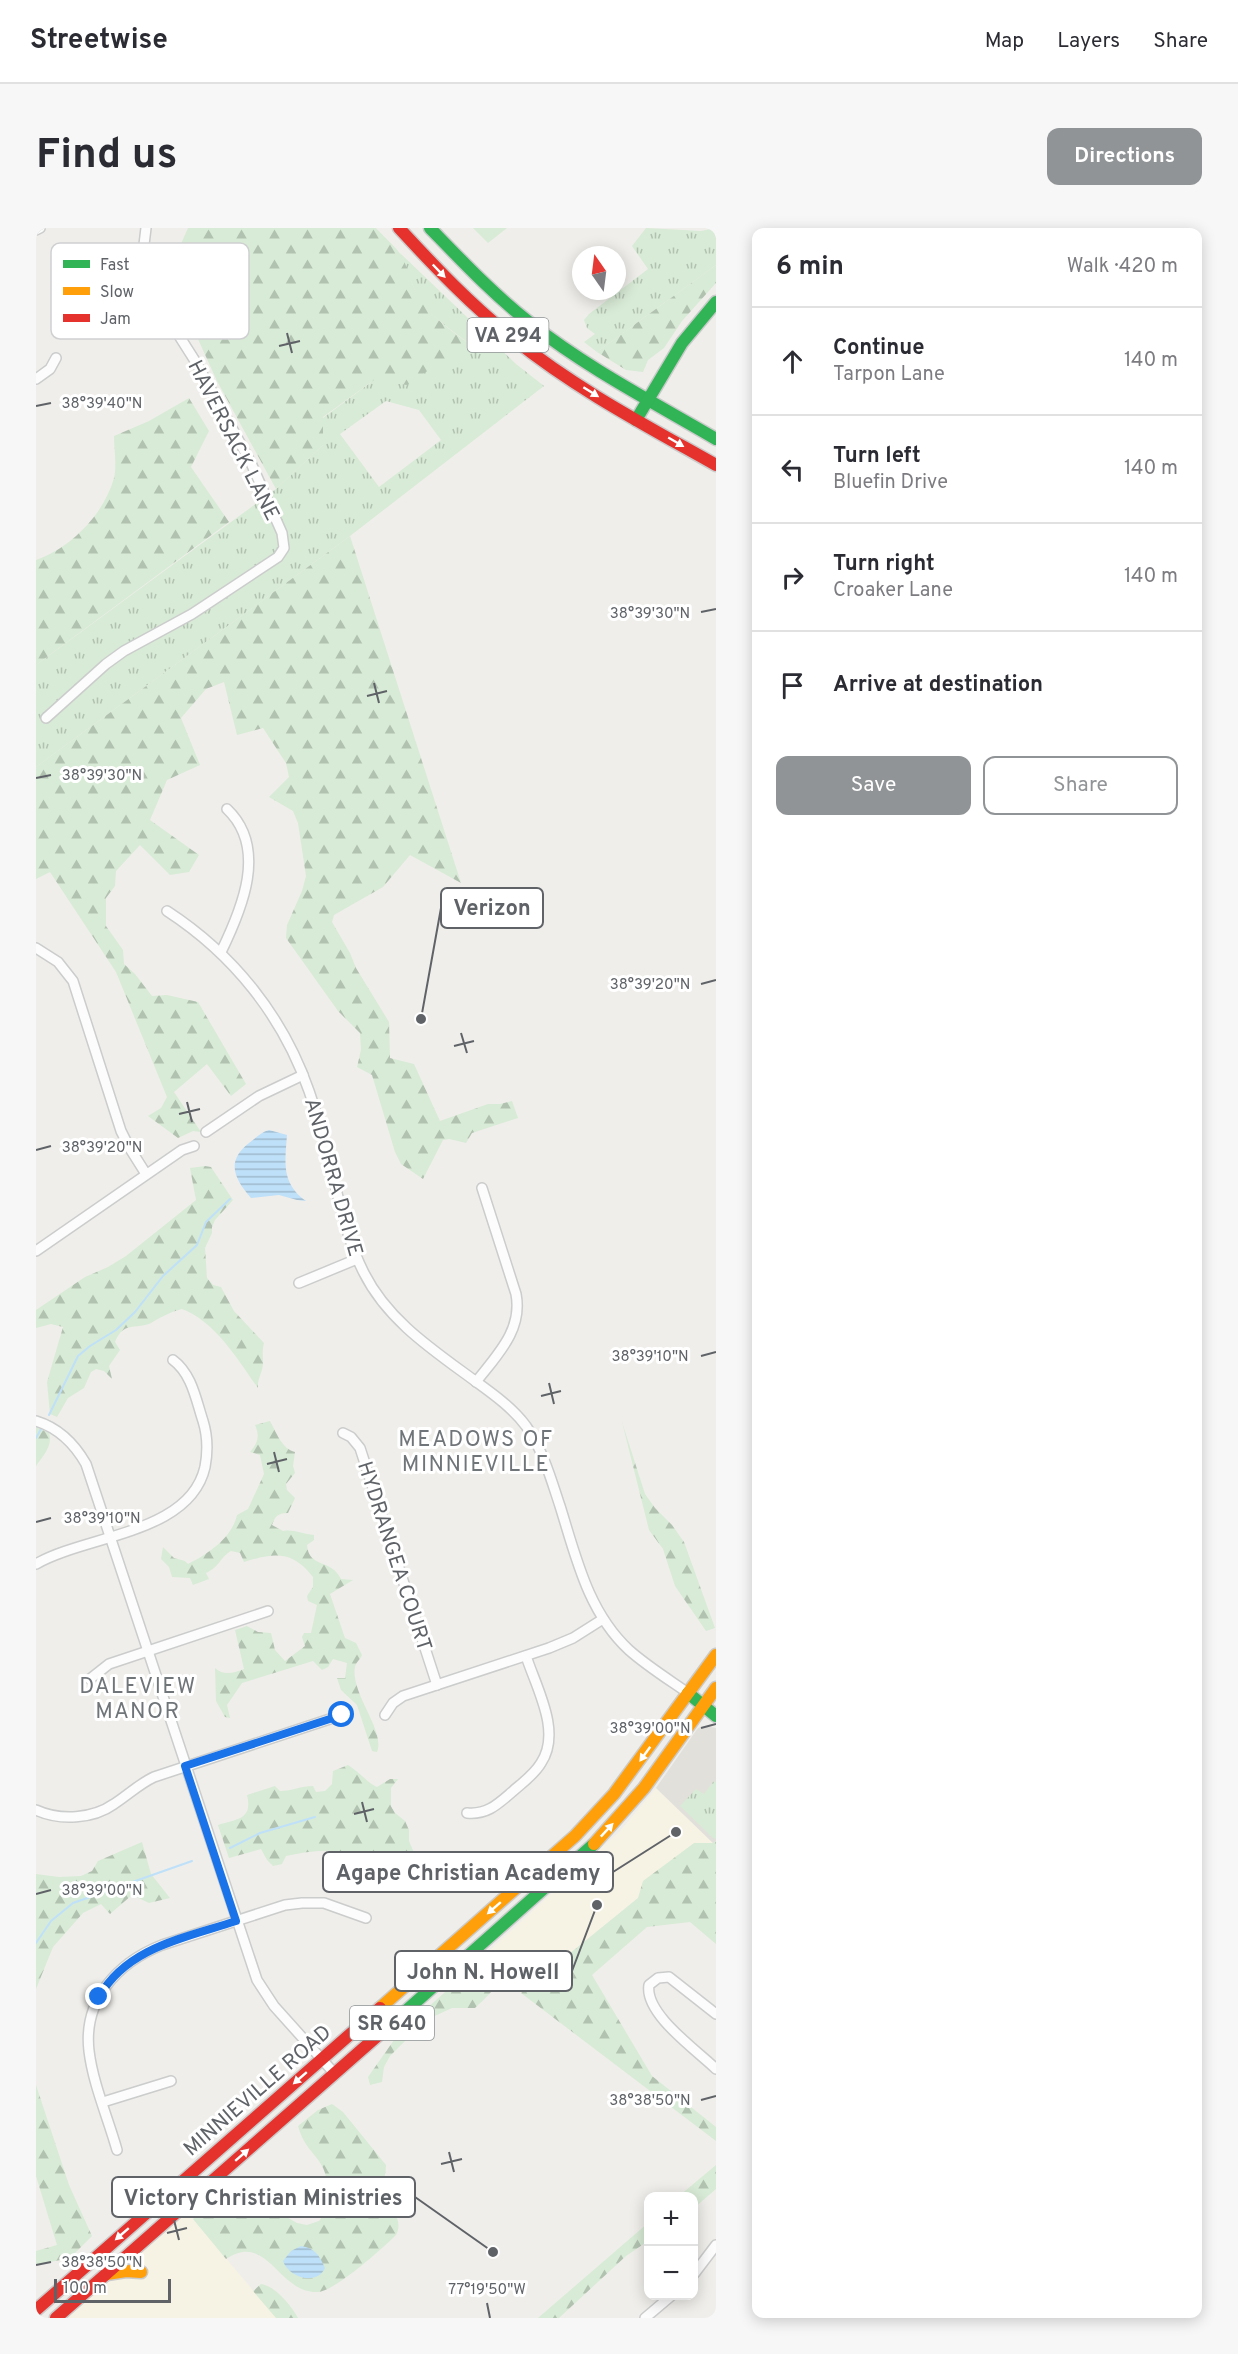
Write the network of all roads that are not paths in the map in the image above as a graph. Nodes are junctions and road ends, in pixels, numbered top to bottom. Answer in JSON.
{"nodes":[{"id":1,"x":40,"y":228,"type":"edge"},
{"id":2,"x":146,"y":228,"type":"edge"},
{"id":3,"x":399,"y":228,"type":"edge"},
{"id":4,"x":430,"y":228,"type":"edge"},
{"id":5,"x":36,"y":230,"type":"edge"},
{"id":6,"x":144,"y":243,"type":"edge"},
{"id":7,"x":716,"y":302,"type":"edge"},
{"id":8,"x":181,"y":339,"type":"edge"},
{"id":9,"x":57,"y":358,"type":"dead end"},
{"id":10,"x":36,"y":379,"type":"edge"},
{"id":11,"x":648,"y":399,"type":"junction"},
{"id":12,"x":636,"y":420,"type":"junction"},
{"id":13,"x":716,"y":439,"type":"edge"},
{"id":14,"x":716,"y":465,"type":"edge"},
{"id":15,"x":46,"y":718,"type":"dead end"},
{"id":16,"x":227,"y":809,"type":"dead end"},
{"id":17,"x":166,"y":911,"type":"dead end"},
{"id":18,"x":36,"y":948,"type":"edge"},
{"id":19,"x":221,"y":952,"type":"junction"},
{"id":20,"x":303,"y":1074,"type":"junction"},
{"id":21,"x":207,"y":1132,"type":"dead end"},
{"id":22,"x":194,"y":1146,"type":"dead end"},
{"id":23,"x":146,"y":1174,"type":"junction"},
{"id":24,"x":482,"y":1188,"type":"dead end"},
{"id":25,"x":36,"y":1251,"type":"edge"},
{"id":26,"x":357,"y":1259,"type":"junction"},
{"id":27,"x":299,"y":1282,"type":"dead end"},
{"id":28,"x":173,"y":1360,"type":"dead end"},
{"id":29,"x":476,"y":1382,"type":"junction"},
{"id":30,"x":36,"y":1421,"type":"edge"},
{"id":31,"x":343,"y":1433,"type":"dead end"},
{"id":32,"x":110,"y":1536,"type":"junction"},
{"id":33,"x":36,"y":1564,"type":"edge"},
{"id":34,"x":268,"y":1611,"type":"dead end"},
{"id":35,"x":603,"y":1619,"type":"junction"},
{"id":36,"x":147,"y":1652,"type":"junction"},
{"id":37,"x":716,"y":1655,"type":"edge"},
{"id":38,"x":526,"y":1656,"type":"junction"},
{"id":39,"x":90,"y":1679,"type":"dead end"},
{"id":40,"x":437,"y":1685,"type":"junction"},
{"id":41,"x":716,"y":1688,"type":"edge"},
{"id":42,"x":688,"y":1693,"type":"junction"},
{"id":43,"x":704,"y":1705,"type":"junction"},
{"id":44,"x":342,"y":1715,"type":"dead end"},
{"id":45,"x":385,"y":1715,"type":"dead end"},
{"id":46,"x":716,"y":1716,"type":"edge"},
{"id":47,"x":185,"y":1766,"type":"junction"},
{"id":48,"x":36,"y":1810,"type":"edge"},
{"id":49,"x":467,"y":1813,"type":"dead end"},
{"id":50,"x":366,"y":1918,"type":"dead end"},
{"id":51,"x":236,"y":1921,"type":"junction"},
{"id":52,"x":716,"y":2014,"type":"edge"},
{"id":53,"x":321,"y":2059,"type":"junction"},
{"id":54,"x":716,"y":2069,"type":"edge"},
{"id":55,"x":335,"y":2074,"type":"junction"},
{"id":56,"x":171,"y":2081,"type":"dead end"},
{"id":57,"x":103,"y":2103,"type":"junction"},
{"id":58,"x":117,"y":2150,"type":"dead end"},
{"id":59,"x":716,"y":2245,"type":"edge"},
{"id":60,"x":698,"y":2268,"type":"edge"},
{"id":61,"x":141,"y":2272,"type":"dead end"},
{"id":62,"x":105,"y":2275,"type":"junction"},
{"id":63,"x":665,"y":2300,"type":"edge"},
{"id":64,"x":71,"y":2305,"type":"junction"},
{"id":65,"x":36,"y":2310,"type":"edge"},
{"id":66,"x":56,"y":2318,"type":"edge"},
{"id":67,"x":63,"y":2318,"type":"edge"},
{"id":68,"x":645,"y":2318,"type":"edge"}],
"edges":[{"from":1,"to":5,"type":"street"},
{"from":2,"to":6,"type":"street","name":"HAVERSACK LANE"},
{"from":3,"to":12,"type":"main road","number":"VA 294","one_way":true},
{"from":4,"to":11,"type":"main road","number":"VA 294"},
{"from":7,"to":11,"type":"main road"},
{"from":8,"to":15,"type":"street","name":"HAVERSACK LANE"},
{"from":9,"to":10,"type":"street"},
{"from":11,"to":12,"type":"main road"},
{"from":11,"to":13,"type":"main road","number":"VA 294"},
{"from":12,"to":14,"type":"main road","number":"VA 294","one_way":true},
{"from":16,"to":19,"type":"street"},
{"from":17,"to":19,"type":"street","name":"ANDORRA DRIVE"},
{"from":18,"to":23,"type":"street"},
{"from":19,"to":20,"type":"street","name":"ANDORRA DRIVE"},
{"from":20,"to":21,"type":"street"},
{"from":20,"to":26,"type":"street","name":"ANDORRA DRIVE"},
{"from":22,"to":23,"type":"street"},
{"from":23,"to":25,"type":"street"},
{"from":24,"to":29,"type":"street"},
{"from":26,"to":27,"type":"street"},
{"from":26,"to":29,"type":"street","name":"ANDORRA DRIVE"},
{"from":28,"to":32,"type":"street"},
{"from":29,"to":35,"type":"street","name":"ANDORRA DRIVE"},
{"from":30,"to":32,"type":"street"},
{"from":31,"to":40,"type":"street","name":"HYDRANGEA COURT"},
{"from":32,"to":33,"type":"street"},
{"from":32,"to":36,"type":"street"},
{"from":34,"to":36,"type":"street"},
{"from":35,"to":38,"type":"street"},
{"from":35,"to":42,"type":"street","name":"ANDORRA DRIVE"},
{"from":36,"to":39,"type":"street"},
{"from":36,"to":47,"type":"street"},
{"from":37,"to":42,"type":"main road","name":"MINNIEVILLE ROAD","number":"SR 640"},
{"from":38,"to":40,"type":"street"},
{"from":38,"to":49,"type":"street"},
{"from":40,"to":45,"type":"street"},
{"from":41,"to":43,"type":"main road","name":"MINNIEVILLE ROAD","number":"SR 640"},
{"from":42,"to":43,"type":"main road"},
{"from":42,"to":53,"type":"main road","name":"MINNIEVILLE ROAD","number":"SR 640","one_way":true},
{"from":43,"to":46,"type":"main road"},
{"from":55,"to":43,"type":"main road","name":"MINNIEVILLE ROAD","number":"SR 640","one_way":true},
{"from":44,"to":47,"type":"street"},
{"from":47,"to":48,"type":"street"},
{"from":47,"to":51,"type":"street"},
{"from":50,"to":51,"type":"street"},
{"from":51,"to":53,"type":"street"},
{"from":51,"to":57,"type":"street"},
{"from":52,"to":54,"type":"street"},
{"from":53,"to":55,"type":"street"},
{"from":53,"to":65,"type":"main road","name":"MINNIEVILLE ROAD","number":"SR 640","one_way":true},
{"from":62,"to":55,"type":"main road","name":"MINNIEVILLE ROAD","number":"SR 640","one_way":true},
{"from":56,"to":57,"type":"street"},
{"from":57,"to":58,"type":"street"},
{"from":59,"to":60,"type":"street"},
{"from":61,"to":62,"type":"main road"},
{"from":62,"to":64,"type":"main road","name":"MINNIEVILLE ROAD","number":"SR 640"},
{"from":63,"to":68,"type":"street"},
{"from":64,"to":66,"type":"main road","name":"MINNIEVILLE ROAD","number":"SR 640"},
{"from":64,"to":67,"type":"main road"}]}
